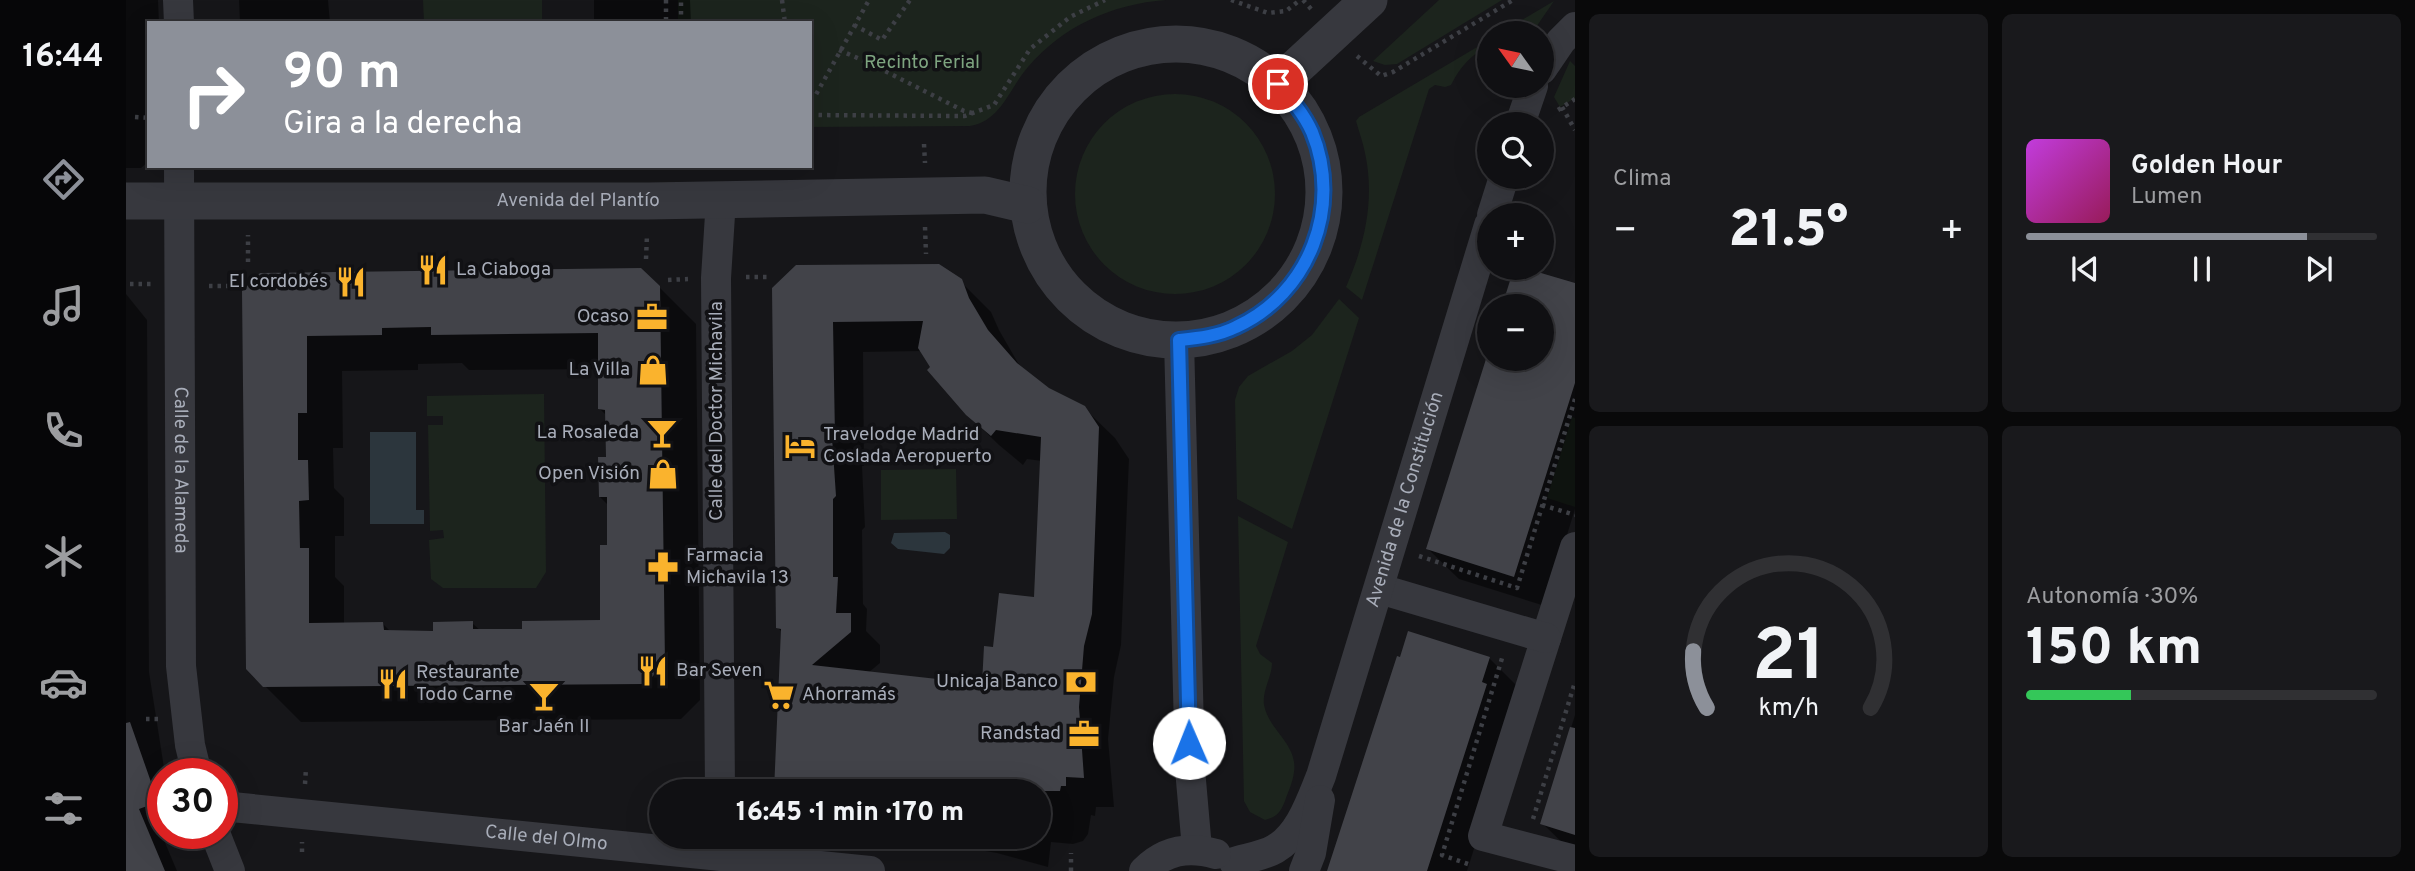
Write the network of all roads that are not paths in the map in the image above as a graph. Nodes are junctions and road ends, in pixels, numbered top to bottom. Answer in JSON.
{"nodes":[{"id":1,"x":178,"y":0,"type":"edge"},
{"id":2,"x":1369,"y":0,"type":"edge"},
{"id":3,"x":179,"y":21,"type":"edge"},
{"id":4,"x":1575,"y":27,"type":"edge"},
{"id":5,"x":1554,"y":51,"type":"edge"},
{"id":6,"x":1278,"y":84,"type":"junction"},
{"id":7,"x":179,"y":168,"type":"edge"},
{"id":8,"x":721,"y":199,"type":"junction"},
{"id":9,"x":126,"y":201,"type":"edge"},
{"id":10,"x":178,"y":202,"type":"junction"},
{"id":11,"x":1028,"y":205,"type":"junction"},
{"id":12,"x":1477,"y":265,"type":"edge"},
{"id":13,"x":1179,"y":340,"type":"junction"},
{"id":14,"x":1575,"y":547,"type":"edge"},
{"id":15,"x":1380,"y":589,"type":"junction"},
{"id":16,"x":1546,"y":638,"type":"junction"},
{"id":17,"x":193,"y":758,"type":"edge"},
{"id":18,"x":1321,"y":776,"type":"junction"},
{"id":19,"x":720,"y":779,"type":"edge"},
{"id":20,"x":238,"y":808,"type":"edge"},
{"id":21,"x":221,"y":849,"type":"edge"},
{"id":22,"x":1197,"y":849,"type":"junction"},
{"id":23,"x":722,"y":854,"type":"edge"},
{"id":24,"x":1575,"y":860,"type":"edge"},
{"id":25,"x":1238,"y":867,"type":"edge"},
{"id":26,"x":230,"y":871,"type":"edge"},
{"id":27,"x":870,"y":871,"type":"edge"},
{"id":28,"x":1144,"y":871,"type":"edge"},
{"id":29,"x":1304,"y":871,"type":"edge"}],
"edges":[{"from":1,"to":3,"type":"street"},
{"from":2,"to":6,"type":"street"},
{"from":4,"to":5,"type":"street"},
{"from":6,"to":11,"type":"street"},
{"from":6,"to":13,"type":"street"},
{"from":7,"to":10,"type":"street","name":"Calle de la Alameda"},
{"from":8,"to":10,"type":"street","name":"Avenida del Plantío"},
{"from":8,"to":11,"type":"street","name":"Avenida del Plantío"},
{"from":8,"to":19,"type":"street","name":"Calle del Doctor Michavila"},
{"from":9,"to":10,"type":"street","name":"Avenida del Plantío"},
{"from":10,"to":17,"type":"street","name":"Calle de la Alameda"},
{"from":11,"to":13,"type":"street"},
{"from":12,"to":15,"type":"street","name":"Avenida de la Constitución"},
{"from":13,"to":22,"type":"street"},
{"from":14,"to":16,"type":"street"},
{"from":15,"to":16,"type":"street"},
{"from":15,"to":18,"type":"street","name":"Avenida de la Constitución"},
{"from":16,"to":24,"type":"street"},
{"from":18,"to":25,"type":"street","name":"Avenida de la Constitución"},
{"from":18,"to":29,"type":"street","name":"Avenida de la Constitución"},
{"from":20,"to":23,"type":"street","name":"Calle del Olmo"},
{"from":21,"to":26,"type":"street"},
{"from":22,"to":25,"type":"street"},
{"from":22,"to":28,"type":"street"},
{"from":23,"to":27,"type":"street","name":"Calle del Olmo"}]}
